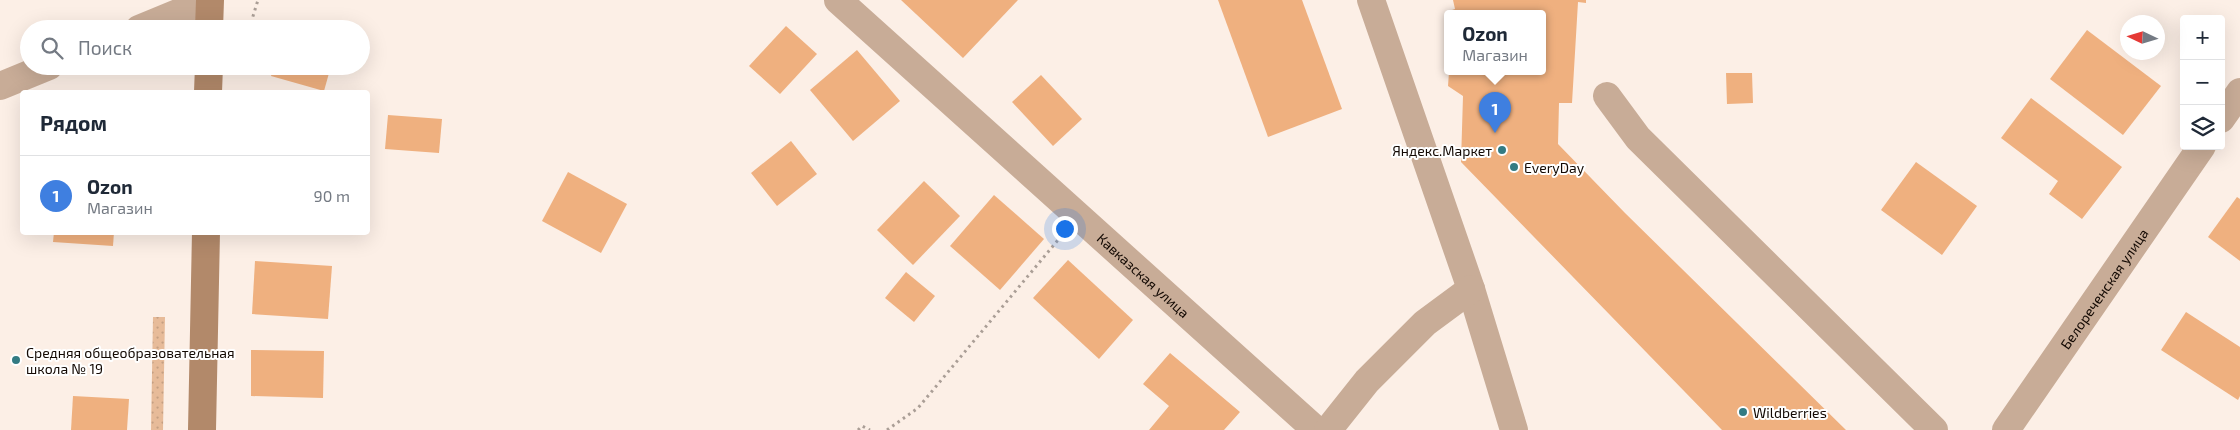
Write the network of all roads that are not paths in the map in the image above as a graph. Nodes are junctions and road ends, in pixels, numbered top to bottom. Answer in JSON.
{"nodes":[{"id":1,"x":209,"y":0,"type":"edge"},
{"id":2,"x":838,"y":0,"type":"edge"},
{"id":3,"x":1371,"y":0,"type":"edge"},
{"id":4,"x":161,"y":20,"type":"edge"},
{"id":5,"x":209,"y":20,"type":"edge"},
{"id":6,"x":27,"y":75,"type":"edge"},
{"id":7,"x":209,"y":75,"type":"edge"},
{"id":8,"x":0,"y":86,"type":"edge"},
{"id":9,"x":208,"y":90,"type":"edge"},
{"id":10,"x":2240,"y":92,"type":"edge"},
{"id":11,"x":1607,"y":96,"type":"dead end"},
{"id":12,"x":2225,"y":113,"type":"edge"},
{"id":13,"x":2199,"y":150,"type":"edge"},
{"id":14,"x":206,"y":235,"type":"edge"},
{"id":15,"x":1471,"y":289,"type":"junction"},
{"id":16,"x":202,"y":430,"type":"edge"},
{"id":17,"x":1316,"y":430,"type":"edge"},
{"id":18,"x":1328,"y":430,"type":"edge"},
{"id":19,"x":1514,"y":430,"type":"edge"},
{"id":20,"x":1934,"y":430,"type":"edge"},
{"id":21,"x":2006,"y":430,"type":"edge"}],
"edges":[{"from":1,"to":4,"type":"street"},
{"from":1,"to":5,"type":"main road"},
{"from":2,"to":17,"type":"street","name":"Кавказская улица"},
{"from":3,"to":15,"type":"street"},
{"from":6,"to":8,"type":"street"},
{"from":7,"to":9,"type":"main road"},
{"from":10,"to":12,"type":"street"},
{"from":11,"to":20,"type":"street"},
{"from":13,"to":21,"type":"street","name":"Белореченская улица"},
{"from":14,"to":16,"type":"main road"},
{"from":15,"to":18,"type":"street"},
{"from":15,"to":19,"type":"street"}]}
